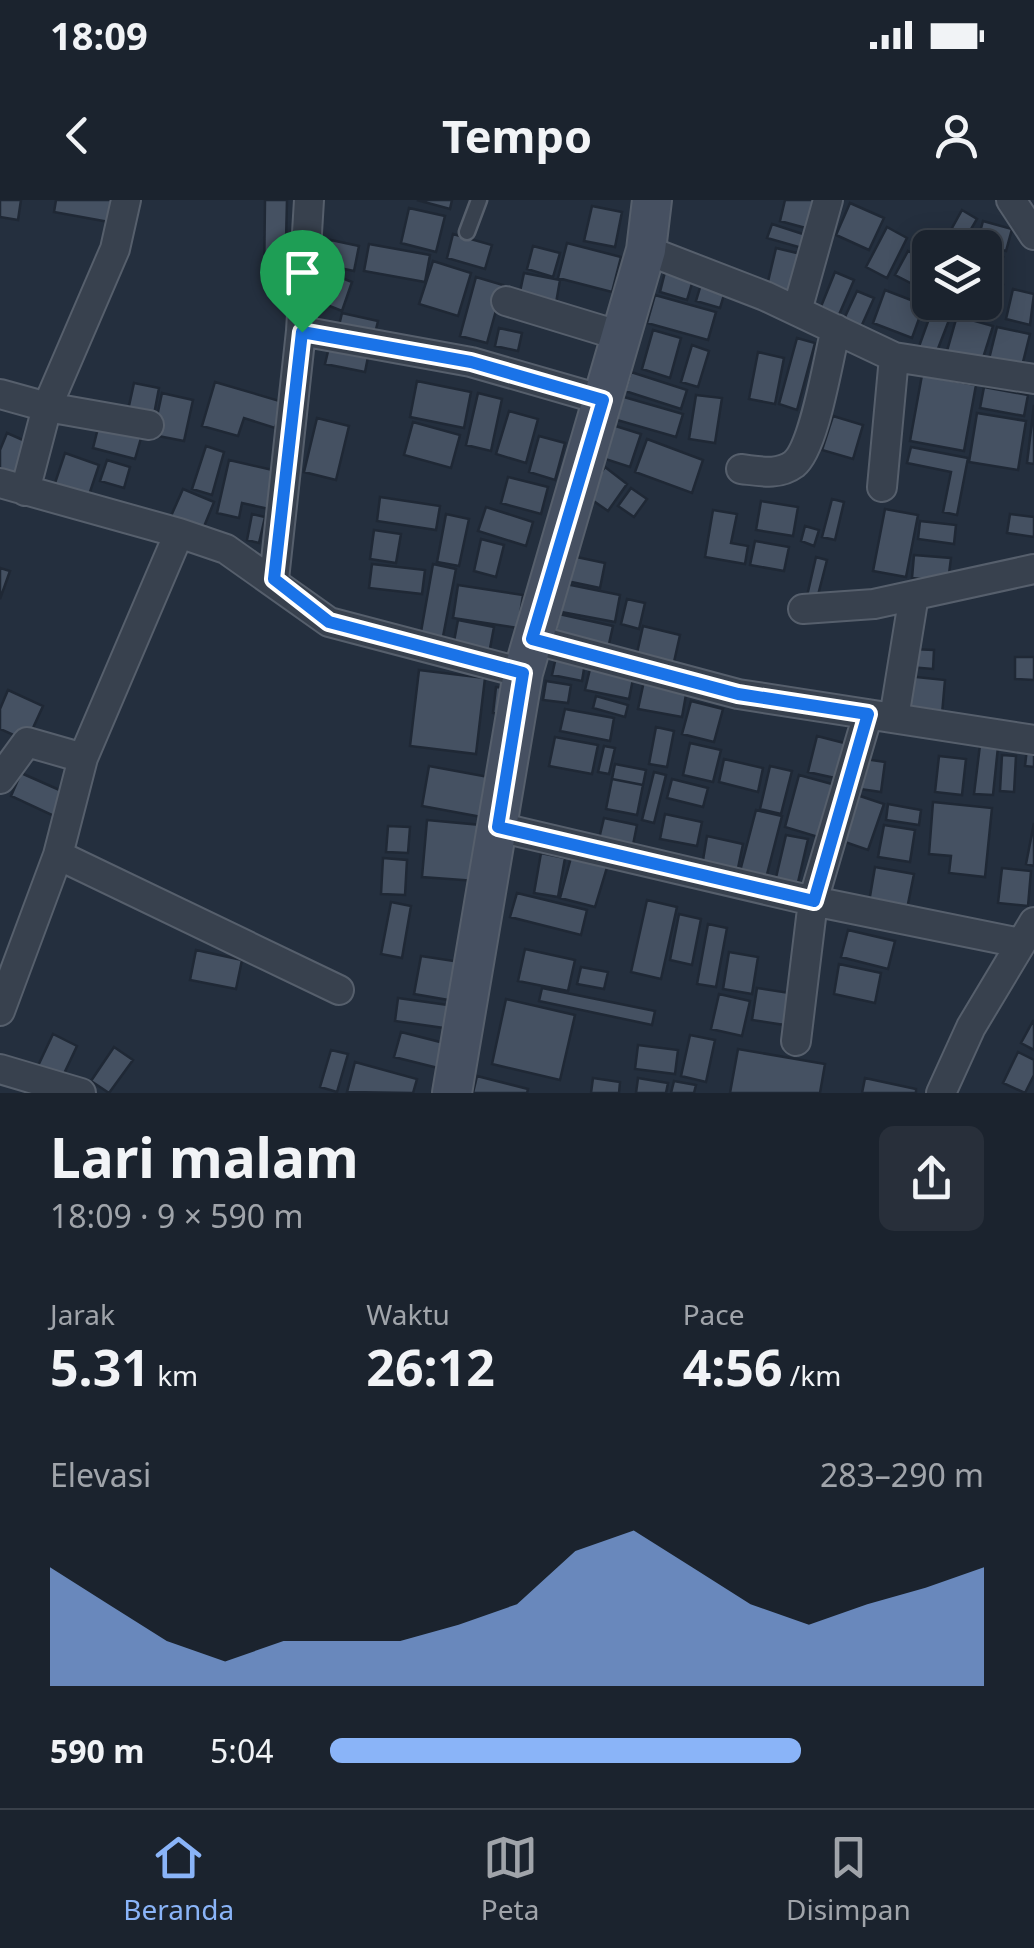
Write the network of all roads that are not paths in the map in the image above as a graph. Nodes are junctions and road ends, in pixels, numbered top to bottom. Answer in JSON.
{"nodes":[{"id":1,"x":126,"y":200,"type":"edge"},
{"id":2,"x":309,"y":200,"type":"edge"},
{"id":3,"x":478,"y":200,"type":"edge"},
{"id":4,"x":652,"y":200,"type":"edge"},
{"id":5,"x":828,"y":200,"type":"edge"},
{"id":6,"x":1011,"y":200,"type":"edge"},
{"id":7,"x":467,"y":232,"type":"dead end"},
{"id":8,"x":1034,"y":235,"type":"edge"},
{"id":9,"x":646,"y":250,"type":"junction"},
{"id":10,"x":506,"y":301,"type":"dead end"},
{"id":11,"x":797,"y":312,"type":"junction"},
{"id":12,"x":836,"y":329,"type":"junction"},
{"id":13,"x":302,"y":332,"type":"junction"},
{"id":14,"x":621,"y":336,"type":"junction"},
{"id":15,"x":894,"y":357,"type":"junction"},
{"id":16,"x":1034,"y":379,"type":"edge"},
{"id":17,"x":0,"y":394,"type":"edge"},
{"id":18,"x":603,"y":400,"type":"junction"},
{"id":19,"x":47,"y":407,"type":"junction"},
{"id":20,"x":150,"y":425,"type":"dead end"},
{"id":21,"x":741,"y":469,"type":"dead end"},
{"id":22,"x":13,"y":487,"type":"edge"},
{"id":23,"x":882,"y":487,"type":"dead end"},
{"id":24,"x":179,"y":533,"type":"junction"},
{"id":25,"x":1034,"y":568,"type":"edge"},
{"id":26,"x":274,"y":579,"type":"junction"},
{"id":27,"x":914,"y":596,"type":"junction"},
{"id":28,"x":802,"y":609,"type":"dead end"},
{"id":29,"x":528,"y":656,"type":"junction"},
{"id":30,"x":881,"y":716,"type":"junction"},
{"id":31,"x":1034,"y":740,"type":"edge"},
{"id":32,"x":83,"y":758,"type":"junction"},
{"id":33,"x":0,"y":779,"type":"edge"},
{"id":34,"x":498,"y":827,"type":"junction"},
{"id":35,"x":58,"y":855,"type":"junction"},
{"id":36,"x":814,"y":901,"type":"junction"},
{"id":37,"x":1027,"y":932,"type":"edge"},
{"id":38,"x":339,"y":990,"type":"dead end"},
{"id":39,"x":0,"y":1011,"type":"edge"},
{"id":40,"x":796,"y":1041,"type":"dead end"},
{"id":41,"x":0,"y":1069,"type":"edge"},
{"id":42,"x":81,"y":1093,"type":"edge"},
{"id":43,"x":452,"y":1093,"type":"edge"},
{"id":44,"x":941,"y":1093,"type":"edge"}],
"edges":[{"from":1,"to":19,"type":"street"},
{"from":2,"to":13,"type":"street"},
{"from":3,"to":7,"type":"lane"},
{"from":4,"to":9,"type":"main road"},
{"from":5,"to":11,"type":"street"},
{"from":6,"to":8,"type":"street"},
{"from":9,"to":11,"type":"street"},
{"from":9,"to":14,"type":"main road"},
{"from":10,"to":14,"type":"street"},
{"from":11,"to":12,"type":"street"},
{"from":12,"to":15,"type":"street"},
{"from":12,"to":21,"type":"street"},
{"from":13,"to":18,"type":"street"},
{"from":13,"to":26,"type":"street"},
{"from":14,"to":18,"type":"main road"},
{"from":15,"to":16,"type":"street"},
{"from":15,"to":23,"type":"street"},
{"from":17,"to":19,"type":"street"},
{"from":18,"to":29,"type":"main road"},
{"from":19,"to":20,"type":"street"},
{"from":19,"to":22,"type":"street"},
{"from":22,"to":24,"type":"street"},
{"from":24,"to":26,"type":"street"},
{"from":24,"to":32,"type":"street"},
{"from":25,"to":27,"type":"street"},
{"from":26,"to":29,"type":"street"},
{"from":27,"to":28,"type":"street"},
{"from":27,"to":30,"type":"street"},
{"from":29,"to":30,"type":"street"},
{"from":29,"to":34,"type":"main road"},
{"from":30,"to":31,"type":"street"},
{"from":30,"to":36,"type":"street"},
{"from":32,"to":33,"type":"street"},
{"from":32,"to":35,"type":"street"},
{"from":34,"to":36,"type":"street"},
{"from":34,"to":43,"type":"main road"},
{"from":35,"to":38,"type":"street"},
{"from":35,"to":39,"type":"street"},
{"from":36,"to":37,"type":"street"},
{"from":36,"to":40,"type":"street"},
{"from":37,"to":44,"type":"street"},
{"from":41,"to":42,"type":"street"}]}
